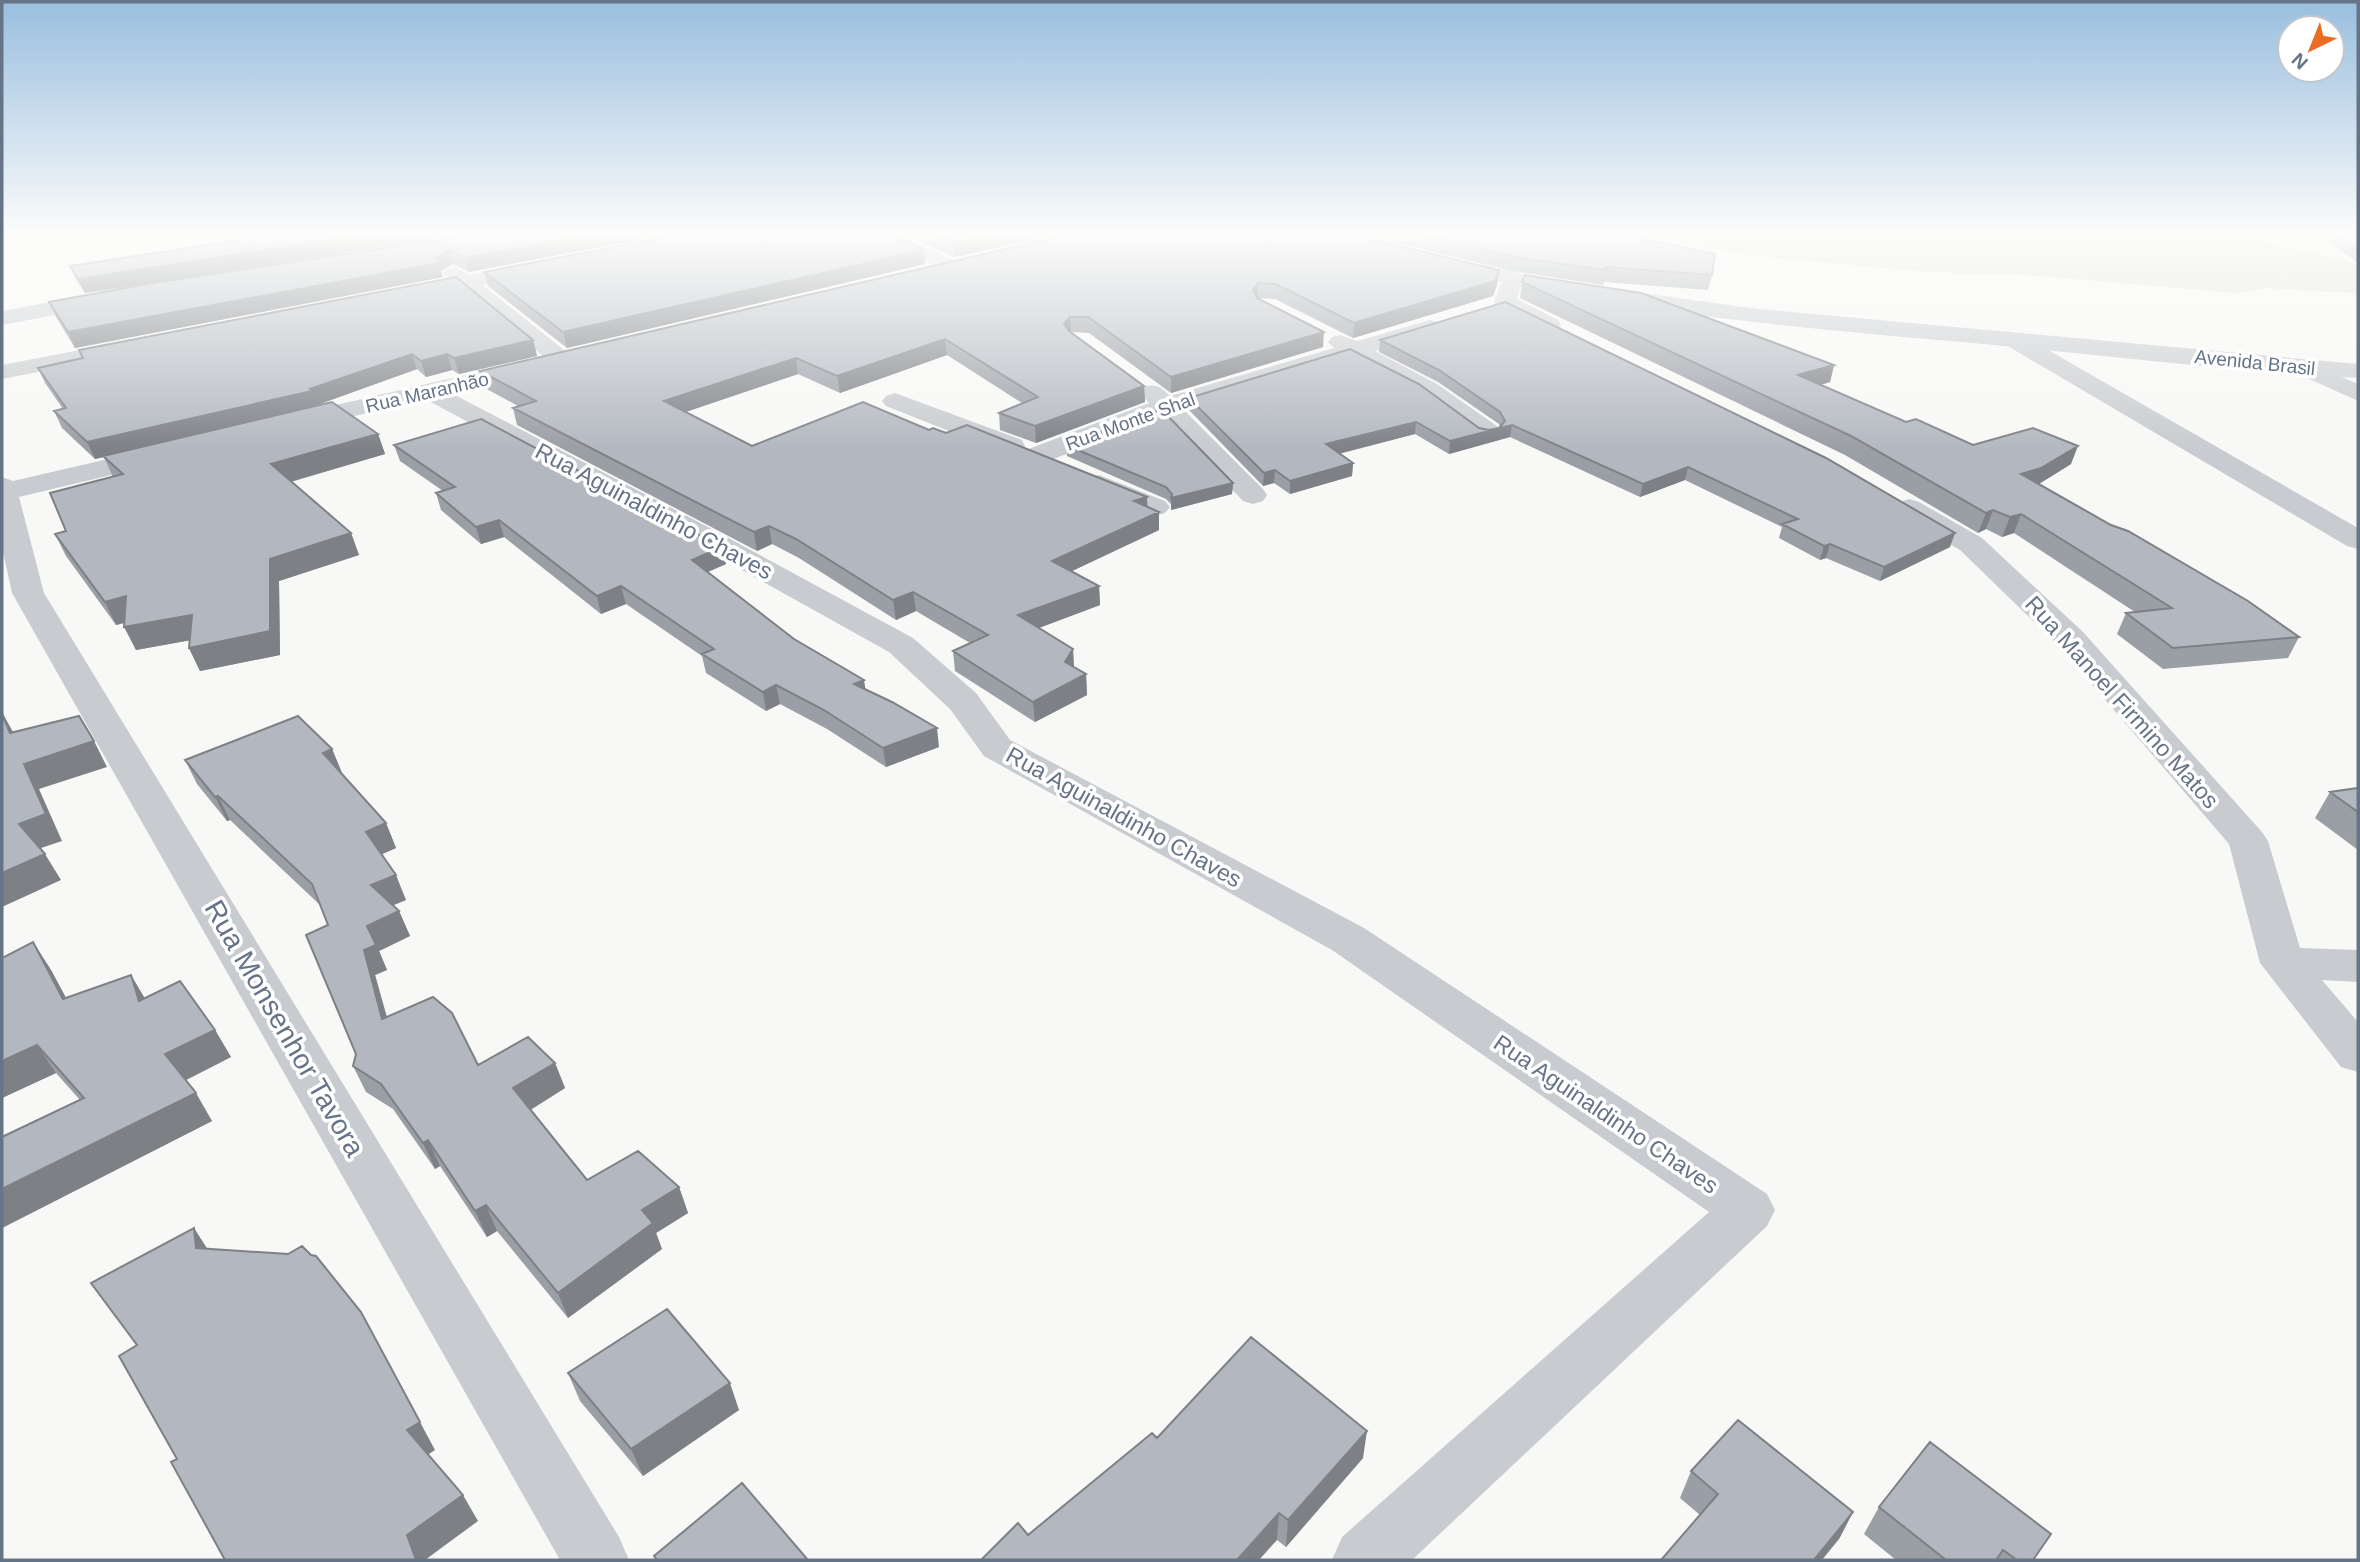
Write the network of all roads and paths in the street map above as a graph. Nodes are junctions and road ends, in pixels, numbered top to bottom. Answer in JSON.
{"nodes":[{"id":1,"x":66,"y":306,"type":"edge"},
{"id":2,"x":495,"y":306,"type":"edge"},
{"id":3,"x":1516,"y":306,"type":"edge"},
{"id":4,"x":1681,"y":306,"type":"edge"},
{"id":5,"x":2,"y":318,"type":"edge"},
{"id":6,"x":1451,"y":321,"type":"edge"},
{"id":7,"x":1315,"y":330,"type":"edge"},
{"id":8,"x":1579,"y":340,"type":"edge"},
{"id":9,"x":2014,"y":340,"type":"junction"},
{"id":10,"x":152,"y":343,"type":"edge"},
{"id":11,"x":1352,"y":348,"type":"junction"},
{"id":12,"x":588,"y":353,"type":"edge"},
{"id":13,"x":561,"y":359,"type":"junction"},
{"id":14,"x":2305,"y":368,"type":"junction"},
{"id":15,"x":2358,"y":371,"type":"edge"},
{"id":16,"x":2,"y":372,"type":"edge"},
{"id":17,"x":1133,"y":380,"type":"edge"},
{"id":18,"x":428,"y":391,"type":"junction"},
{"id":19,"x":2358,"y":394,"type":"edge"},
{"id":20,"x":895,"y":401,"type":"dead end"},
{"id":21,"x":1168,"y":405,"type":"junction"},
{"id":22,"x":269,"y":429,"type":"edge"},
{"id":23,"x":1488,"y":432,"type":"edge"},
{"id":24,"x":177,"y":451,"type":"edge"},
{"id":25,"x":1036,"y":456,"type":"junction"},
{"id":26,"x":3,"y":490,"type":"edge"},
{"id":27,"x":1880,"y":490,"type":"edge"},
{"id":28,"x":1253,"y":495,"type":"dead end"},
{"id":29,"x":1155,"y":507,"type":"edge"},
{"id":30,"x":2358,"y":540,"type":"edge"},
{"id":31,"x":15,"y":597,"type":"edge"},
{"id":32,"x":2282,"y":963,"type":"junction"},
{"id":33,"x":2358,"y":966,"type":"edge"},
{"id":34,"x":2358,"y":1054,"type":"edge"},
{"id":35,"x":596,"y":1560,"type":"edge"},
{"id":36,"x":1365,"y":1560,"type":"edge"}],
"edges":[{"from":1,"to":5,"type":"street"},
{"from":2,"to":13,"type":"street"},
{"from":3,"to":8,"type":"street"},
{"from":4,"to":9,"type":"street","name":"Avenida Brasil"},
{"from":6,"to":11,"type":"street","name":"Rua Monte Shal"},
{"from":7,"to":11,"type":"street"},
{"from":9,"to":14,"type":"street","name":"Avenida Brasil"},
{"from":9,"to":30,"type":"street"},
{"from":10,"to":16,"type":"street"},
{"from":11,"to":21,"type":"street","name":"Rua Monte Shal"},
{"from":11,"to":23,"type":"street"},
{"from":12,"to":13,"type":"street","name":"Rua Maranhão"},
{"from":13,"to":18,"type":"street","name":"Rua Maranhão"},
{"from":14,"to":15,"type":"street","name":"Avenida Brasil"},
{"from":14,"to":19,"type":"street"},
{"from":17,"to":21,"type":"street"},
{"from":18,"to":22,"type":"street","name":"Rua Maranhão"},
{"from":18,"to":36,"type":"street","name":"Rua Aguinaldinho Chaves"},
{"from":20,"to":25,"type":"street"},
{"from":21,"to":25,"type":"street","name":"Rua Monte Shal"},
{"from":21,"to":28,"type":"street"},
{"from":24,"to":26,"type":"street"},
{"from":25,"to":29,"type":"street"},
{"from":26,"to":31,"type":"street","name":"Rua Monsenhor Tavora"},
{"from":27,"to":32,"type":"street","name":"Rua Manoel Firmino Matos"},
{"from":31,"to":35,"type":"street","name":"Rua Monsenhor Tavora"},
{"from":32,"to":33,"type":"street"},
{"from":32,"to":34,"type":"street","name":"Rua Manoel Firmino Matos"}]}
